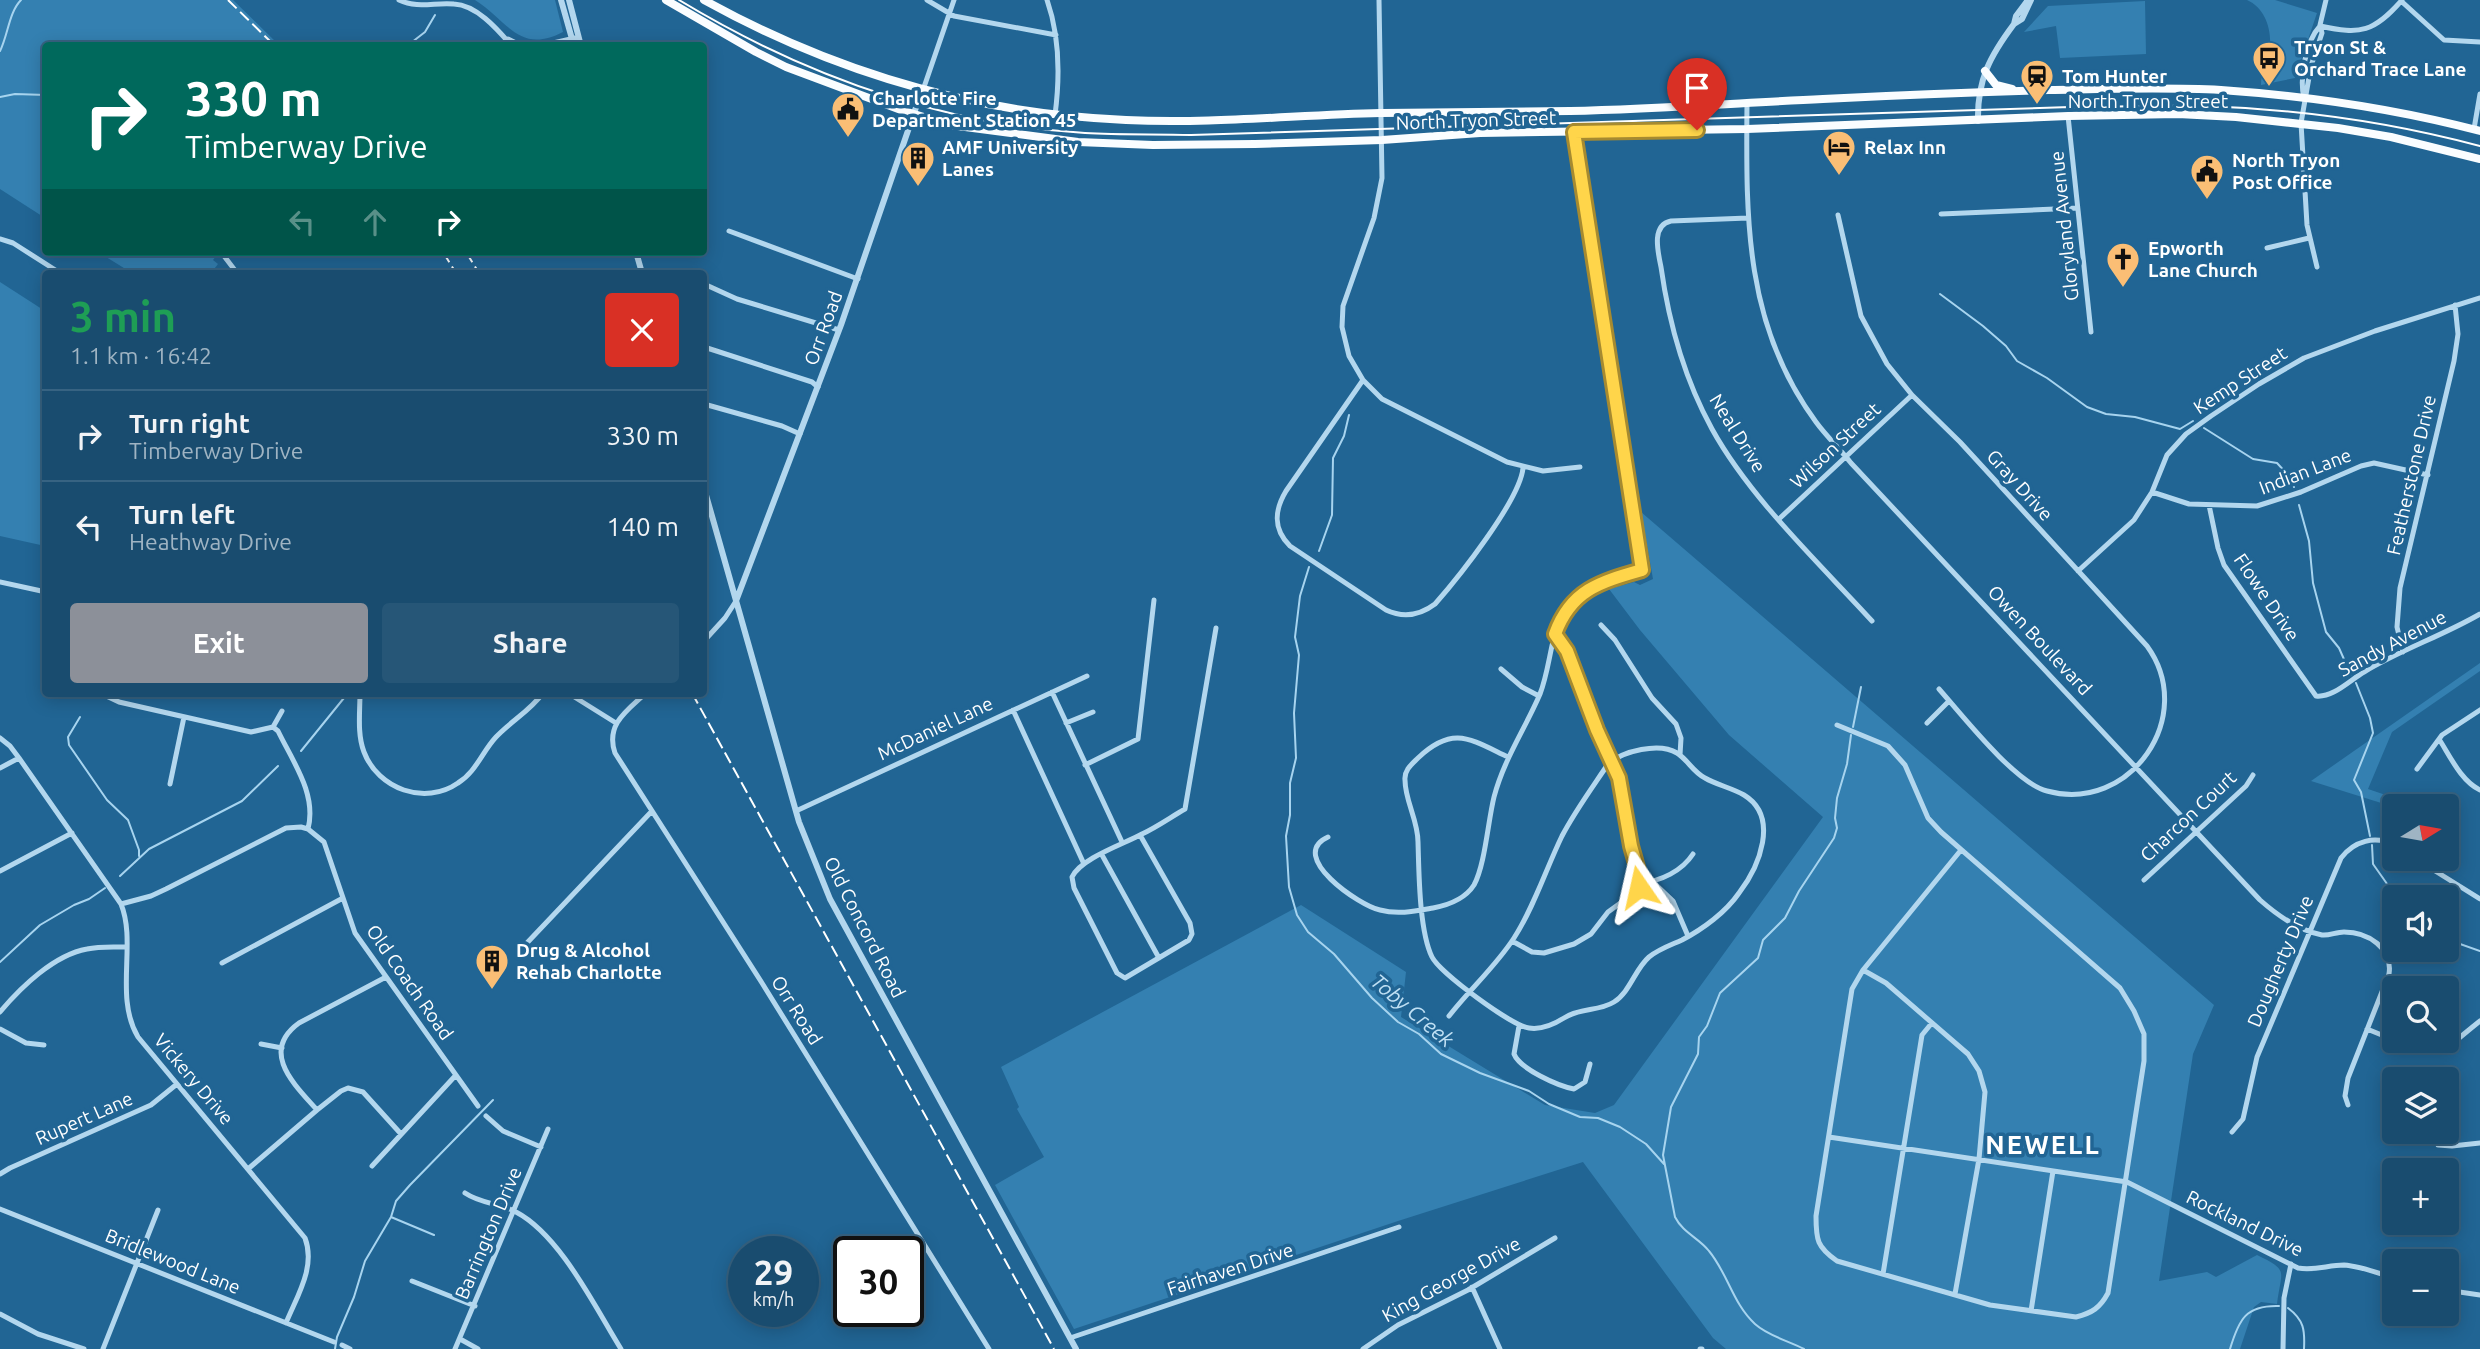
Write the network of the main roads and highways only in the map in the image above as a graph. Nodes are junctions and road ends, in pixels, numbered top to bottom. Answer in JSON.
{"nodes":[{"id":1,"x":666,"y":0,"type":"edge"},
{"id":2,"x":704,"y":0,"type":"edge"},
{"id":3,"x":1984,"y":71,"type":"road end"},
{"id":4,"x":2022,"y":91,"type":"junction"},
{"id":5,"x":2477,"y":130,"type":"edge"},
{"id":6,"x":2480,"y":159,"type":"edge"}],
"edges":[{"from":1,"to":6,"type":"main road","name":"North Tryon Street"},
{"from":2,"to":4,"type":"main road","name":"North Tryon Street"},
{"from":3,"to":4,"type":"main road"},
{"from":4,"to":5,"type":"main road","name":"North Tryon Street"}]}
